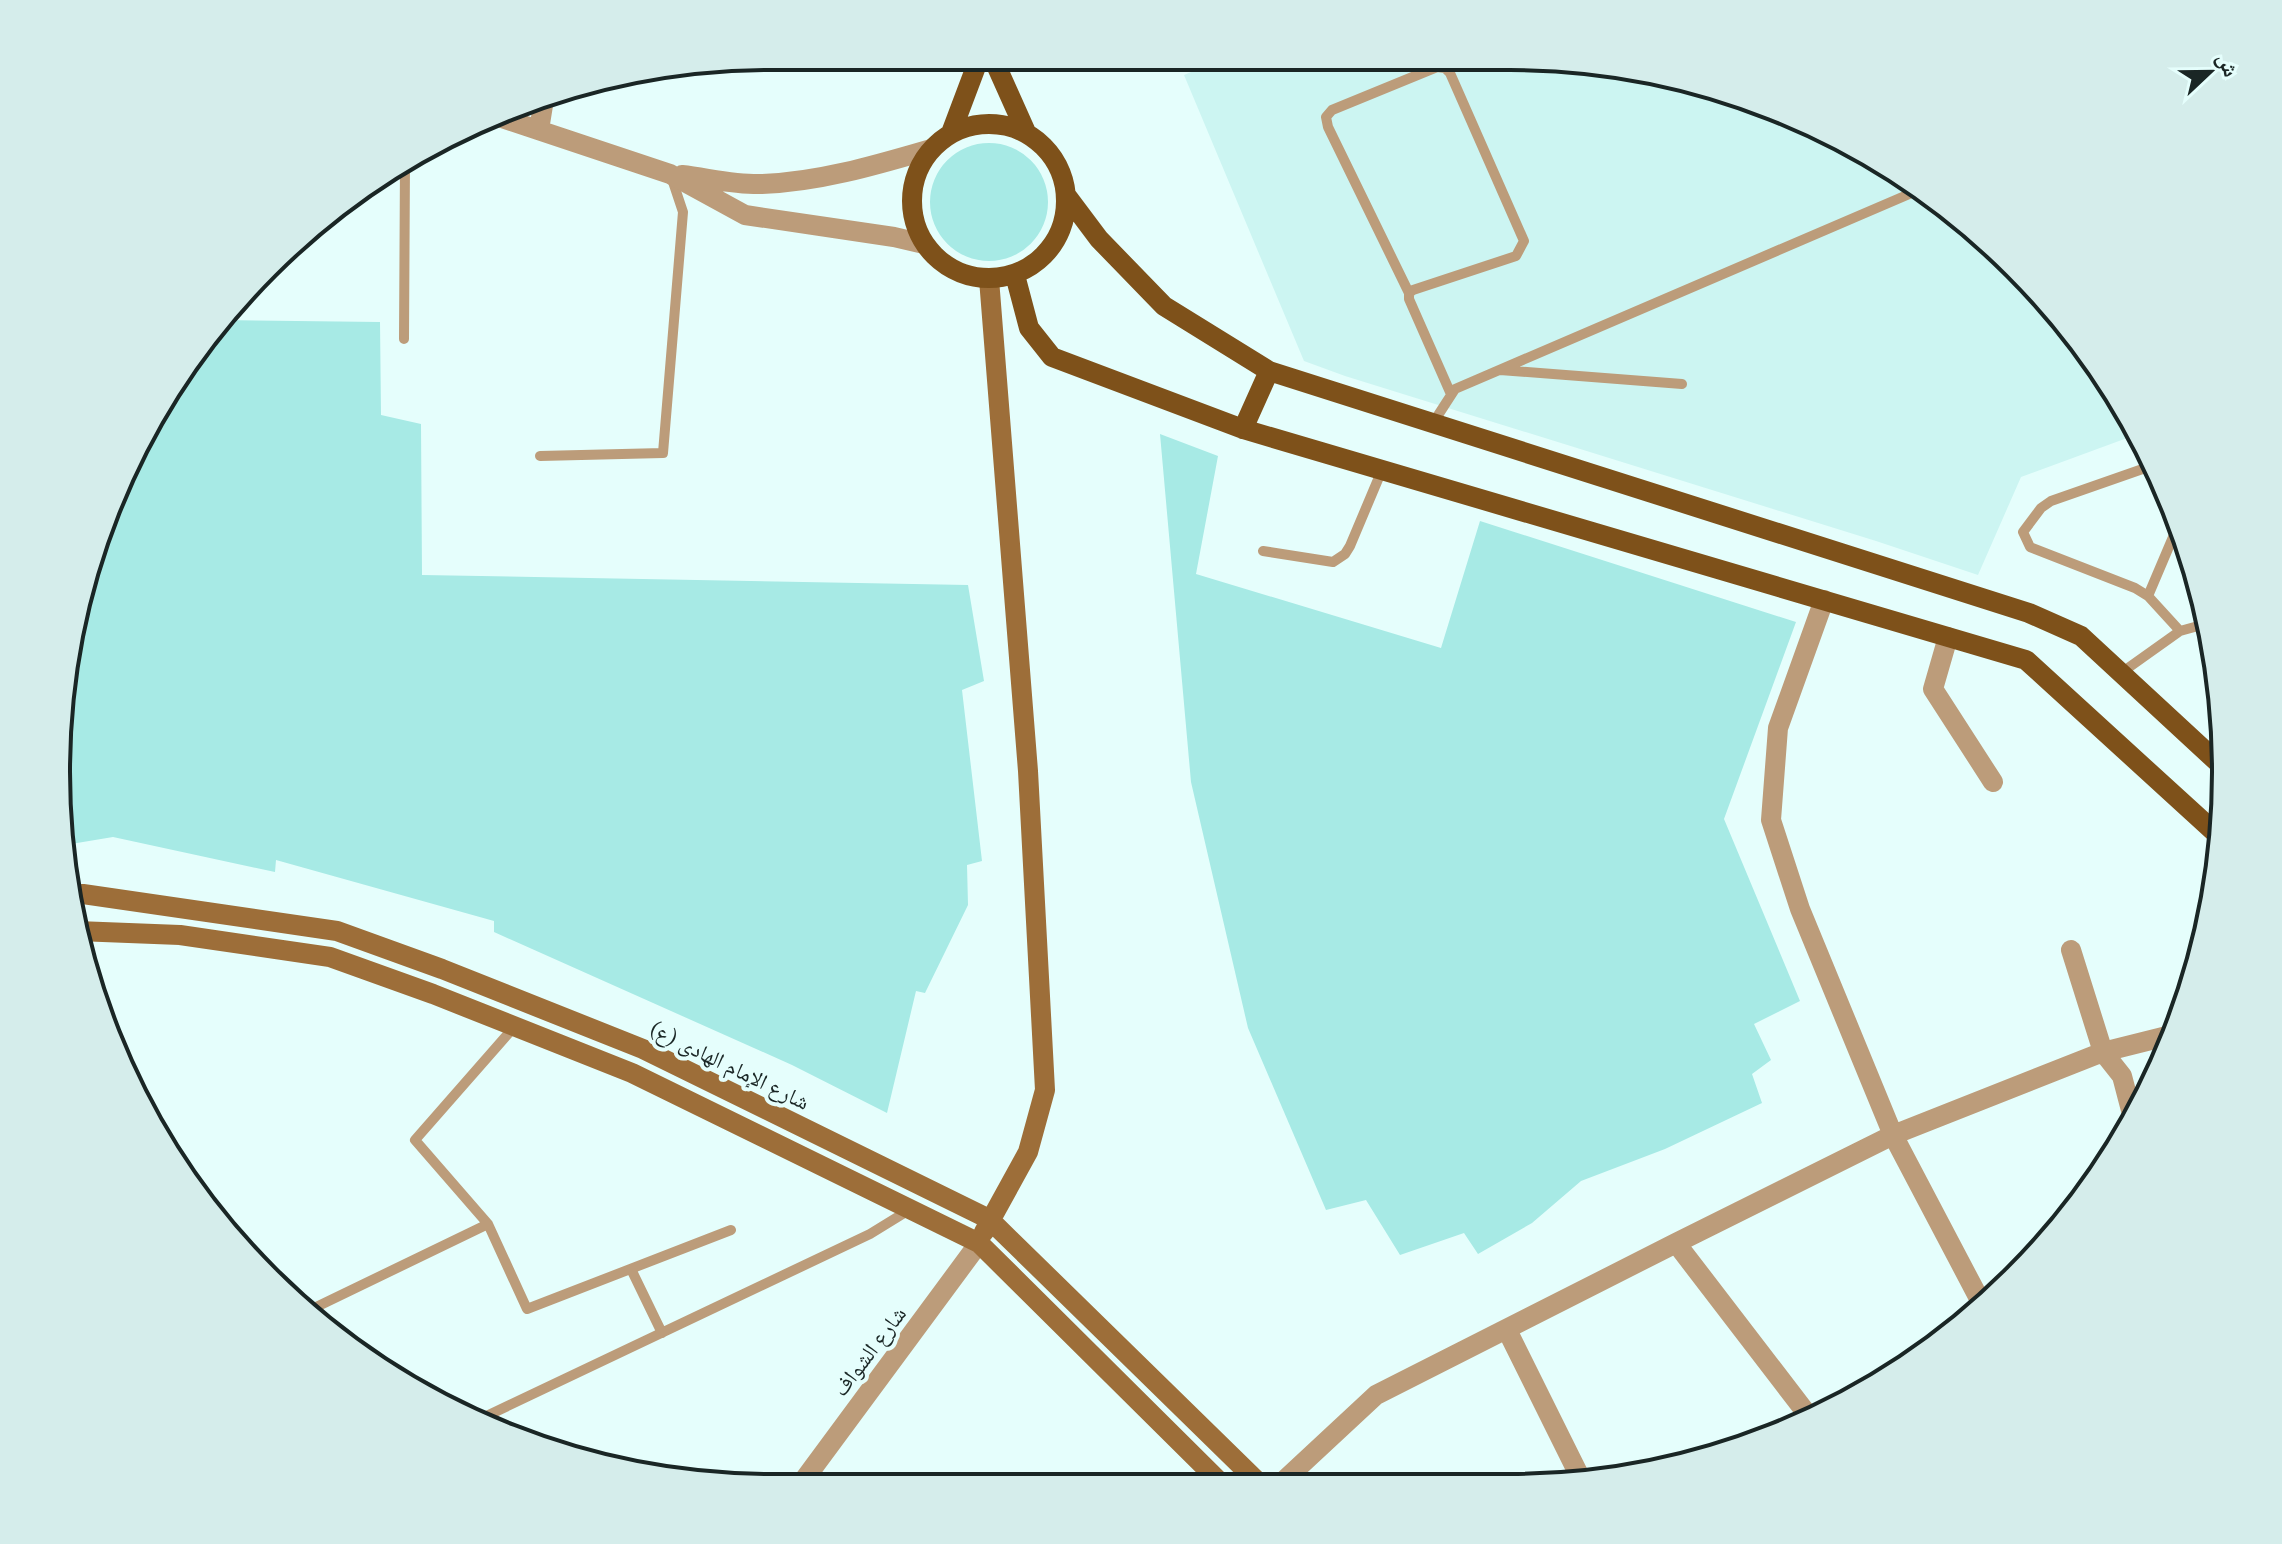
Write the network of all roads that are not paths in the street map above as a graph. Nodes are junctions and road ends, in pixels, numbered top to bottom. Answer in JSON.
{"nodes":[{"id":1,"x":975,"y":70,"type":"edge"},
{"id":2,"x":998,"y":70,"type":"edge"},
{"id":3,"x":1430,"y":70,"type":"edge"},
{"id":4,"x":1447,"y":70,"type":"edge"},
{"id":5,"x":543,"y":108,"type":"edge"},
{"id":6,"x":510,"y":120,"type":"edge"},
{"id":7,"x":539,"y":130,"type":"junction"},
{"id":8,"x":1026,"y":132,"type":"junction"},
{"id":9,"x":951,"y":133,"type":"junction"},
{"id":10,"x":931,"y":149,"type":"junction"},
{"id":11,"x":405,"y":174,"type":"edge"},
{"id":12,"x":670,"y":174,"type":"junction"},
{"id":13,"x":1909,"y":194,"type":"edge"},
{"id":14,"x":1066,"y":195,"type":"junction"},
{"id":15,"x":924,"y":244,"type":"junction"},
{"id":16,"x":1015,"y":275,"type":"junction"},
{"id":17,"x":989,"y":279,"type":"junction"},
{"id":18,"x":1409,"y":293,"type":"junction"},
{"id":19,"x":404,"y":339,"type":"dead end"},
{"id":20,"x":1498,"y":369,"type":"junction"},
{"id":21,"x":1269,"y":371,"type":"junction"},
{"id":22,"x":1682,"y":384,"type":"dead end"},
{"id":23,"x":1450,"y":392,"type":"junction"},
{"id":24,"x":1433,"y":423,"type":"junction"},
{"id":25,"x":1243,"y":429,"type":"junction"},
{"id":26,"x":540,"y":456,"type":"dead end"},
{"id":27,"x":2143,"y":469,"type":"edge"},
{"id":28,"x":1382,"y":470,"type":"junction"},
{"id":29,"x":2172,"y":539,"type":"edge"},
{"id":30,"x":1263,"y":551,"type":"dead end"},
{"id":31,"x":2148,"y":596,"type":"junction"},
{"id":32,"x":1824,"y":600,"type":"junction"},
{"id":33,"x":2197,"y":626,"type":"edge"},
{"id":34,"x":2180,"y":631,"type":"junction"},
{"id":35,"x":1948,"y":637,"type":"junction"},
{"id":36,"x":2121,"y":673,"type":"junction"},
{"id":37,"x":2211,"y":756,"type":"edge"},
{"id":38,"x":1993,"y":782,"type":"dead end"},
{"id":39,"x":2209,"y":827,"type":"edge"},
{"id":40,"x":81,"y":894,"type":"edge"},
{"id":41,"x":88,"y":931,"type":"edge"},
{"id":42,"x":2071,"y":950,"type":"dead end"},
{"id":43,"x":515,"y":1026,"type":"junction"},
{"id":44,"x":2160,"y":1038,"type":"edge"},
{"id":45,"x":2103,"y":1052,"type":"junction"},
{"id":46,"x":2129,"y":1103,"type":"edge"},
{"id":47,"x":1893,"y":1135,"type":"junction"},
{"id":48,"x":910,"y":1209,"type":"junction"},
{"id":49,"x":989,"y":1219,"type":"junction"},
{"id":50,"x":488,"y":1224,"type":"junction"},
{"id":51,"x":731,"y":1230,"type":"dead end"},
{"id":52,"x":979,"y":1243,"type":"junction"},
{"id":53,"x":1676,"y":1243,"type":"junction"},
{"id":54,"x":631,"y":1269,"type":"junction"},
{"id":55,"x":1978,"y":1296,"type":"edge"},
{"id":56,"x":317,"y":1307,"type":"edge"},
{"id":57,"x":1507,"y":1330,"type":"junction"},
{"id":58,"x":662,"y":1333,"type":"junction"},
{"id":59,"x":1804,"y":1410,"type":"edge"},
{"id":60,"x":489,"y":1415,"type":"edge"},
{"id":61,"x":1577,"y":1470,"type":"edge"},
{"id":62,"x":808,"y":1474,"type":"edge"},
{"id":63,"x":1212,"y":1474,"type":"edge"},
{"id":64,"x":1250,"y":1474,"type":"edge"},
{"id":65,"x":1291,"y":1474,"type":"edge"}],
"edges":[{"from":1,"to":9,"type":"main road"},
{"from":2,"to":8,"type":"main road"},
{"from":3,"to":18,"type":"lane"},
{"from":4,"to":18,"type":"lane"},
{"from":5,"to":7,"type":"street"},
{"from":6,"to":7,"type":"street"},
{"from":7,"to":12,"type":"street"},
{"from":8,"to":9,"type":"main road"},
{"from":8,"to":14,"type":"main road"},
{"from":9,"to":10,"type":"main road"},
{"from":10,"to":12,"type":"street"},
{"from":10,"to":15,"type":"main road"},
{"from":11,"to":19,"type":"lane"},
{"from":12,"to":15,"type":"street"},
{"from":12,"to":26,"type":"lane"},
{"from":13,"to":20,"type":"lane"},
{"from":14,"to":16,"type":"main road"},
{"from":14,"to":21,"type":"main road"},
{"from":15,"to":17,"type":"main road"},
{"from":16,"to":17,"type":"main road"},
{"from":16,"to":25,"type":"main road"},
{"from":17,"to":49,"type":"main road"},
{"from":18,"to":23,"type":"lane"},
{"from":20,"to":22,"type":"lane"},
{"from":20,"to":23,"type":"lane"},
{"from":21,"to":24,"type":"main road"},
{"from":21,"to":25,"type":"main road"},
{"from":23,"to":24,"type":"lane"},
{"from":24,"to":36,"type":"main road"},
{"from":25,"to":28,"type":"main road"},
{"from":27,"to":31,"type":"lane"},
{"from":28,"to":30,"type":"lane"},
{"from":28,"to":32,"type":"main road"},
{"from":29,"to":31,"type":"lane"},
{"from":31,"to":34,"type":"lane"},
{"from":32,"to":35,"type":"main road"},
{"from":32,"to":47,"type":"street"},
{"from":33,"to":34,"type":"lane"},
{"from":34,"to":36,"type":"lane"},
{"from":35,"to":38,"type":"street"},
{"from":35,"to":39,"type":"main road"},
{"from":36,"to":37,"type":"main road"},
{"from":40,"to":49,"type":"main road","name":"شارع الإمام الهادی (ع)"},
{"from":41,"to":43,"type":"main road"},
{"from":42,"to":45,"type":"street"},
{"from":43,"to":48,"type":"main road"},
{"from":43,"to":50,"type":"lane"},
{"from":44,"to":45,"type":"street"},
{"from":45,"to":46,"type":"street"},
{"from":45,"to":47,"type":"street"},
{"from":47,"to":53,"type":"street"},
{"from":47,"to":55,"type":"street"},
{"from":48,"to":52,"type":"main road"},
{"from":48,"to":58,"type":"lane"},
{"from":49,"to":52,"type":"main road"},
{"from":49,"to":64,"type":"main road","name":"شارع الإمام الهادی (ع)"},
{"from":50,"to":54,"type":"lane"},
{"from":50,"to":56,"type":"lane"},
{"from":51,"to":54,"type":"lane"},
{"from":52,"to":62,"type":"street","name":"شارع الشواف"},
{"from":52,"to":63,"type":"main road"},
{"from":53,"to":57,"type":"street"},
{"from":53,"to":59,"type":"street"},
{"from":54,"to":58,"type":"lane"},
{"from":57,"to":61,"type":"street"},
{"from":57,"to":65,"type":"street"},
{"from":58,"to":60,"type":"lane"}]}
